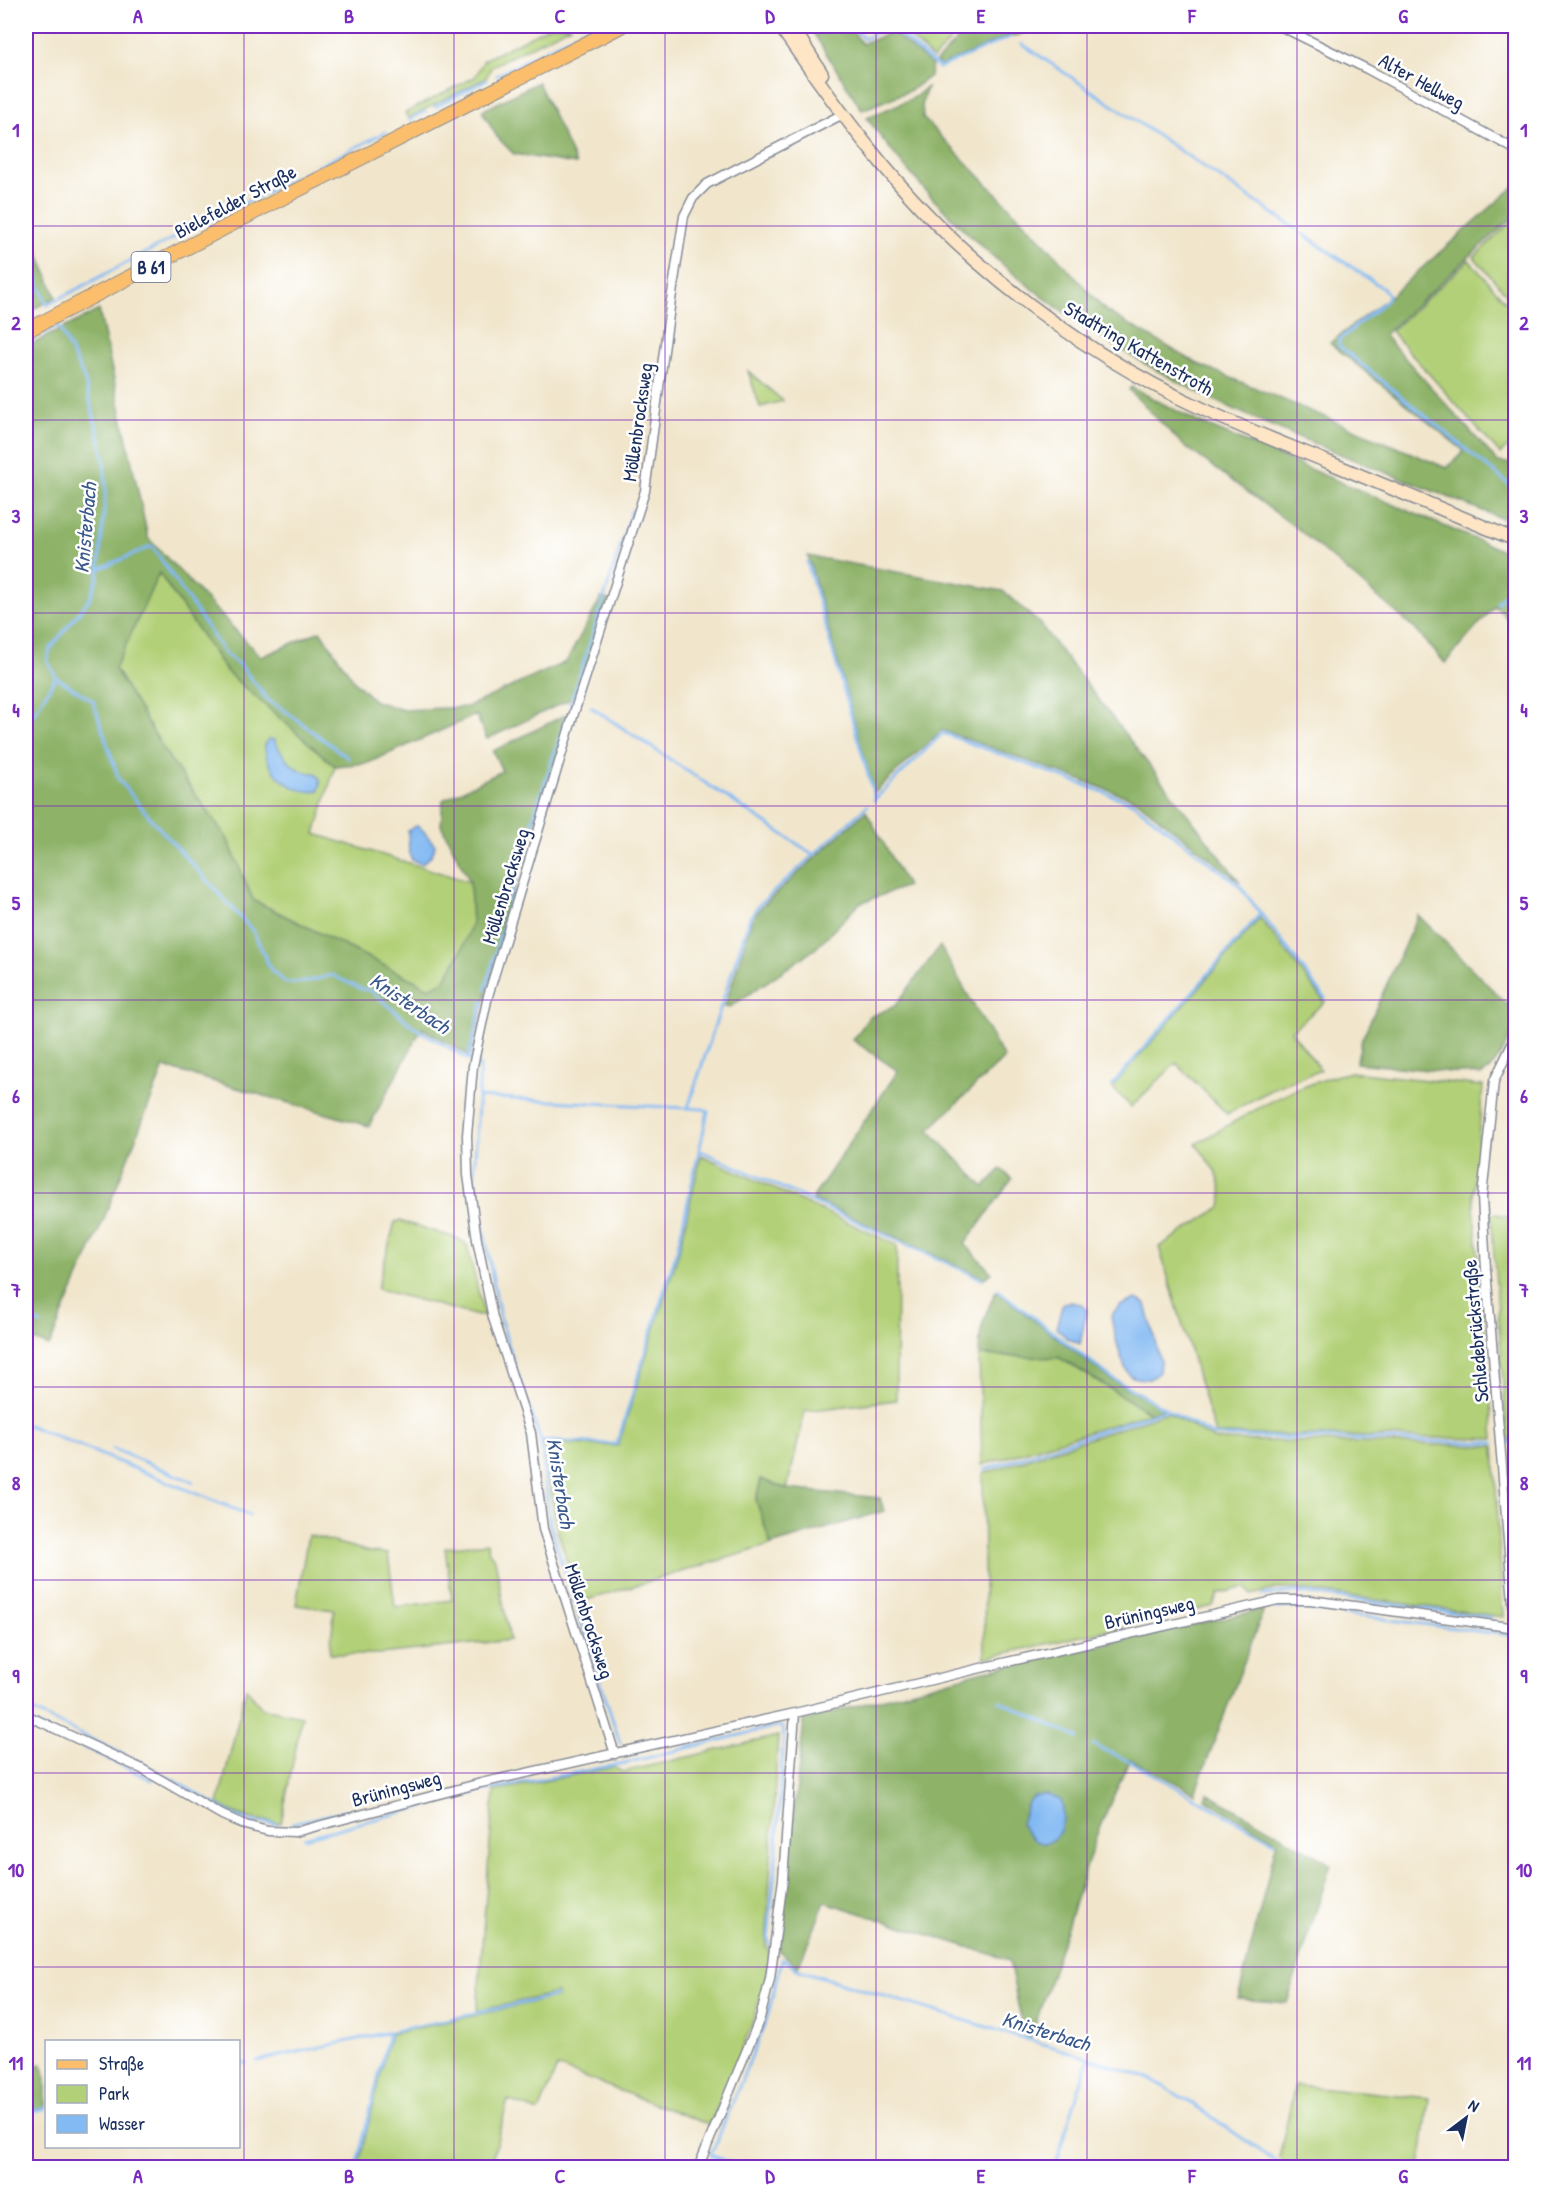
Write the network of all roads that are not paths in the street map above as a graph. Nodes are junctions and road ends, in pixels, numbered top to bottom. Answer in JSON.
{"nodes":[{"id":1,"x":621,"y":26,"type":"edge"},
{"id":2,"x":780,"y":26,"type":"edge"},
{"id":3,"x":792,"y":26,"type":"edge"},
{"id":4,"x":1280,"y":26,"type":"edge"},
{"id":5,"x":842,"y":112,"type":"junction"},
{"id":6,"x":1515,"y":150,"type":"edge"},
{"id":7,"x":26,"y":331,"type":"edge"},
{"id":8,"x":1515,"y":540,"type":"edge"},
{"id":9,"x":1515,"y":1036,"type":"edge"},
{"id":10,"x":1515,"y":1628,"type":"edge"},
{"id":11,"x":795,"y":1713,"type":"junction"},
{"id":12,"x":26,"y":1715,"type":"edge"},
{"id":13,"x":615,"y":1754,"type":"junction"},
{"id":14,"x":698,"y":2168,"type":"edge"}],
"edges":[{"from":1,"to":7,"type":"main road","name":"Bielefelder Straße","number":"B 61"},
{"from":2,"to":5,"type":"main road","name":"Stadtring Kattenstroth"},
{"from":3,"to":5,"type":"main road","name":"Stadtring Kattenstroth"},
{"from":4,"to":6,"type":"street","name":"Alter Hellweg"},
{"from":5,"to":8,"type":"main road","name":"Stadtring Kattenstroth"},
{"from":5,"to":13,"type":"street","name":"Möllenbrocksweg"},
{"from":9,"to":10,"type":"street","name":"Schledebrückstraße"},
{"from":10,"to":11,"type":"street","name":"Brüningsweg"},
{"from":11,"to":13,"type":"street","name":"Brüningsweg"},
{"from":11,"to":14,"type":"street"},
{"from":12,"to":13,"type":"street","name":"Brüningsweg"}]}
